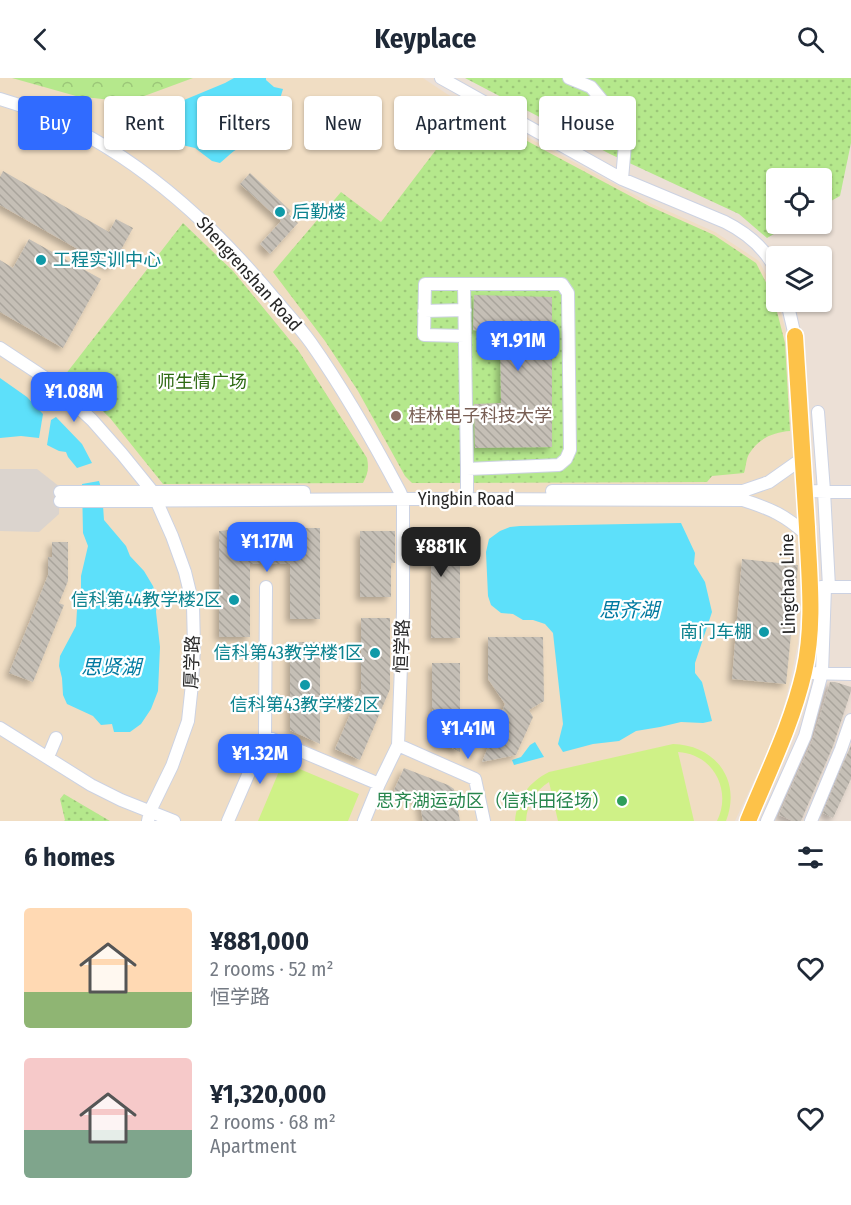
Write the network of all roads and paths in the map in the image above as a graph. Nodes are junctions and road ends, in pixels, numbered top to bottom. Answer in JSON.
{"nodes":[{"id":1,"x":441,"y":78,"type":"edge"},
{"id":2,"x":569,"y":78,"type":"edge"},
{"id":3,"x":0,"y":99,"type":"edge"},
{"id":4,"x":621,"y":179,"type":"junction"},
{"id":5,"x":766,"y":254,"type":"edge"},
{"id":6,"x":464,"y":284,"type":"junction"},
{"id":7,"x":465,"y":310,"type":"junction"},
{"id":8,"x":424,"y":311,"type":"junction"},
{"id":9,"x":789,"y":312,"type":"edge"},
{"id":10,"x":465,"y":336,"type":"junction"},
{"id":11,"x":795,"y":336,"type":"joint"},
{"id":12,"x":0,"y":348,"type":"edge"},
{"id":13,"x":818,"y":412,"type":"dead end"},
{"id":14,"x":803,"y":458,"type":"junction"},
{"id":15,"x":466,"y":469,"type":"junction"},
{"id":16,"x":467,"y":491,"type":"junction"},
{"id":17,"x":805,"y":491,"type":"junction"},
{"id":18,"x":824,"y":491,"type":"junction"},
{"id":19,"x":851,"y":492,"type":"edge"},
{"id":20,"x":401,"y":495,"type":"junction"},
{"id":21,"x":60,"y":496,"type":"dead end"},
{"id":22,"x":154,"y":496,"type":"junction"},
{"id":23,"x":807,"y":535,"type":"junction"},
{"id":24,"x":266,"y":587,"type":"dead end"},
{"id":25,"x":821,"y":587,"type":"junction"},
{"id":26,"x":851,"y":587,"type":"edge"},
{"id":27,"x":804,"y":673,"type":"junction"},
{"id":28,"x":822,"y":673,"type":"junction"},
{"id":29,"x":851,"y":674,"type":"edge"},
{"id":30,"x":851,"y":720,"type":"edge"},
{"id":31,"x":0,"y":728,"type":"edge"},
{"id":32,"x":265,"y":736,"type":"junction"},
{"id":33,"x":56,"y":738,"type":"dead end"},
{"id":34,"x":398,"y":745,"type":"junction"},
{"id":35,"x":48,"y":757,"type":"junction"},
{"id":36,"x":379,"y":784,"type":"junction"},
{"id":37,"x":149,"y":816,"type":"edge"},
{"id":38,"x":753,"y":819,"type":"edge"},
{"id":39,"x":174,"y":821,"type":"edge"},
{"id":40,"x":228,"y":821,"type":"edge"},
{"id":41,"x":364,"y":821,"type":"edge"},
{"id":42,"x":484,"y":821,"type":"edge"},
{"id":43,"x":767,"y":821,"type":"edge"},
{"id":44,"x":811,"y":821,"type":"edge"}],
"edges":[{"from":1,"to":4,"type":"street"},
{"from":2,"to":4,"type":"street"},
{"from":3,"to":20,"type":"street","name":"Shengrenshan Road"},
{"from":4,"to":5,"type":"street"},
{"from":6,"to":7,"type":"street"},
{"from":6,"to":8,"type":"street"},
{"from":6,"to":15,"type":"street"},
{"from":7,"to":8,"type":"street"},
{"from":7,"to":10,"type":"street"},
{"from":8,"to":10,"type":"street"},
{"from":9,"to":11,"type":"street"},
{"from":10,"to":15,"type":"street"},
{"from":11,"to":14,"type":"main road","name":"Lingchao Line"},
{"from":12,"to":22,"type":"street","name":"厚学路"},
{"from":13,"to":18,"type":"street"},
{"from":14,"to":16,"type":"street","name":"Yingbin Road"},
{"from":14,"to":17,"type":"main road","name":"Lingchao Line"},
{"from":15,"to":16,"type":"street"},
{"from":16,"to":20,"type":"street","name":"Yingbin Road"},
{"from":17,"to":18,"type":"street"},
{"from":17,"to":23,"type":"main road","name":"Lingchao Line"},
{"from":18,"to":19,"type":"street"},
{"from":18,"to":25,"type":"street"},
{"from":20,"to":22,"type":"street","name":"Yingbin Road"},
{"from":20,"to":23,"type":"street","name":"Yingbin Road"},
{"from":20,"to":34,"type":"street","name":"恒学路"},
{"from":21,"to":22,"type":"street","name":"Yingbin Road"},
{"from":22,"to":37,"type":"street","name":"厚学路"},
{"from":23,"to":25,"type":"main road","name":"Lingchao Line"},
{"from":24,"to":32,"type":"street"},
{"from":25,"to":26,"type":"street"},
{"from":25,"to":27,"type":"main road","name":"Lingchao Line"},
{"from":25,"to":28,"type":"street"},
{"from":27,"to":28,"type":"street"},
{"from":27,"to":38,"type":"main road","name":"Lingchao Line"},
{"from":28,"to":29,"type":"street"},
{"from":28,"to":43,"type":"street"},
{"from":30,"to":44,"type":"street"},
{"from":31,"to":35,"type":"street"},
{"from":32,"to":36,"type":"street"},
{"from":32,"to":40,"type":"street"},
{"from":33,"to":35,"type":"street"},
{"from":34,"to":36,"type":"street","name":"恒学路"},
{"from":34,"to":42,"type":"street"},
{"from":35,"to":37,"type":"street"},
{"from":36,"to":41,"type":"street","name":"恒学路"},
{"from":37,"to":39,"type":"street"}]}
